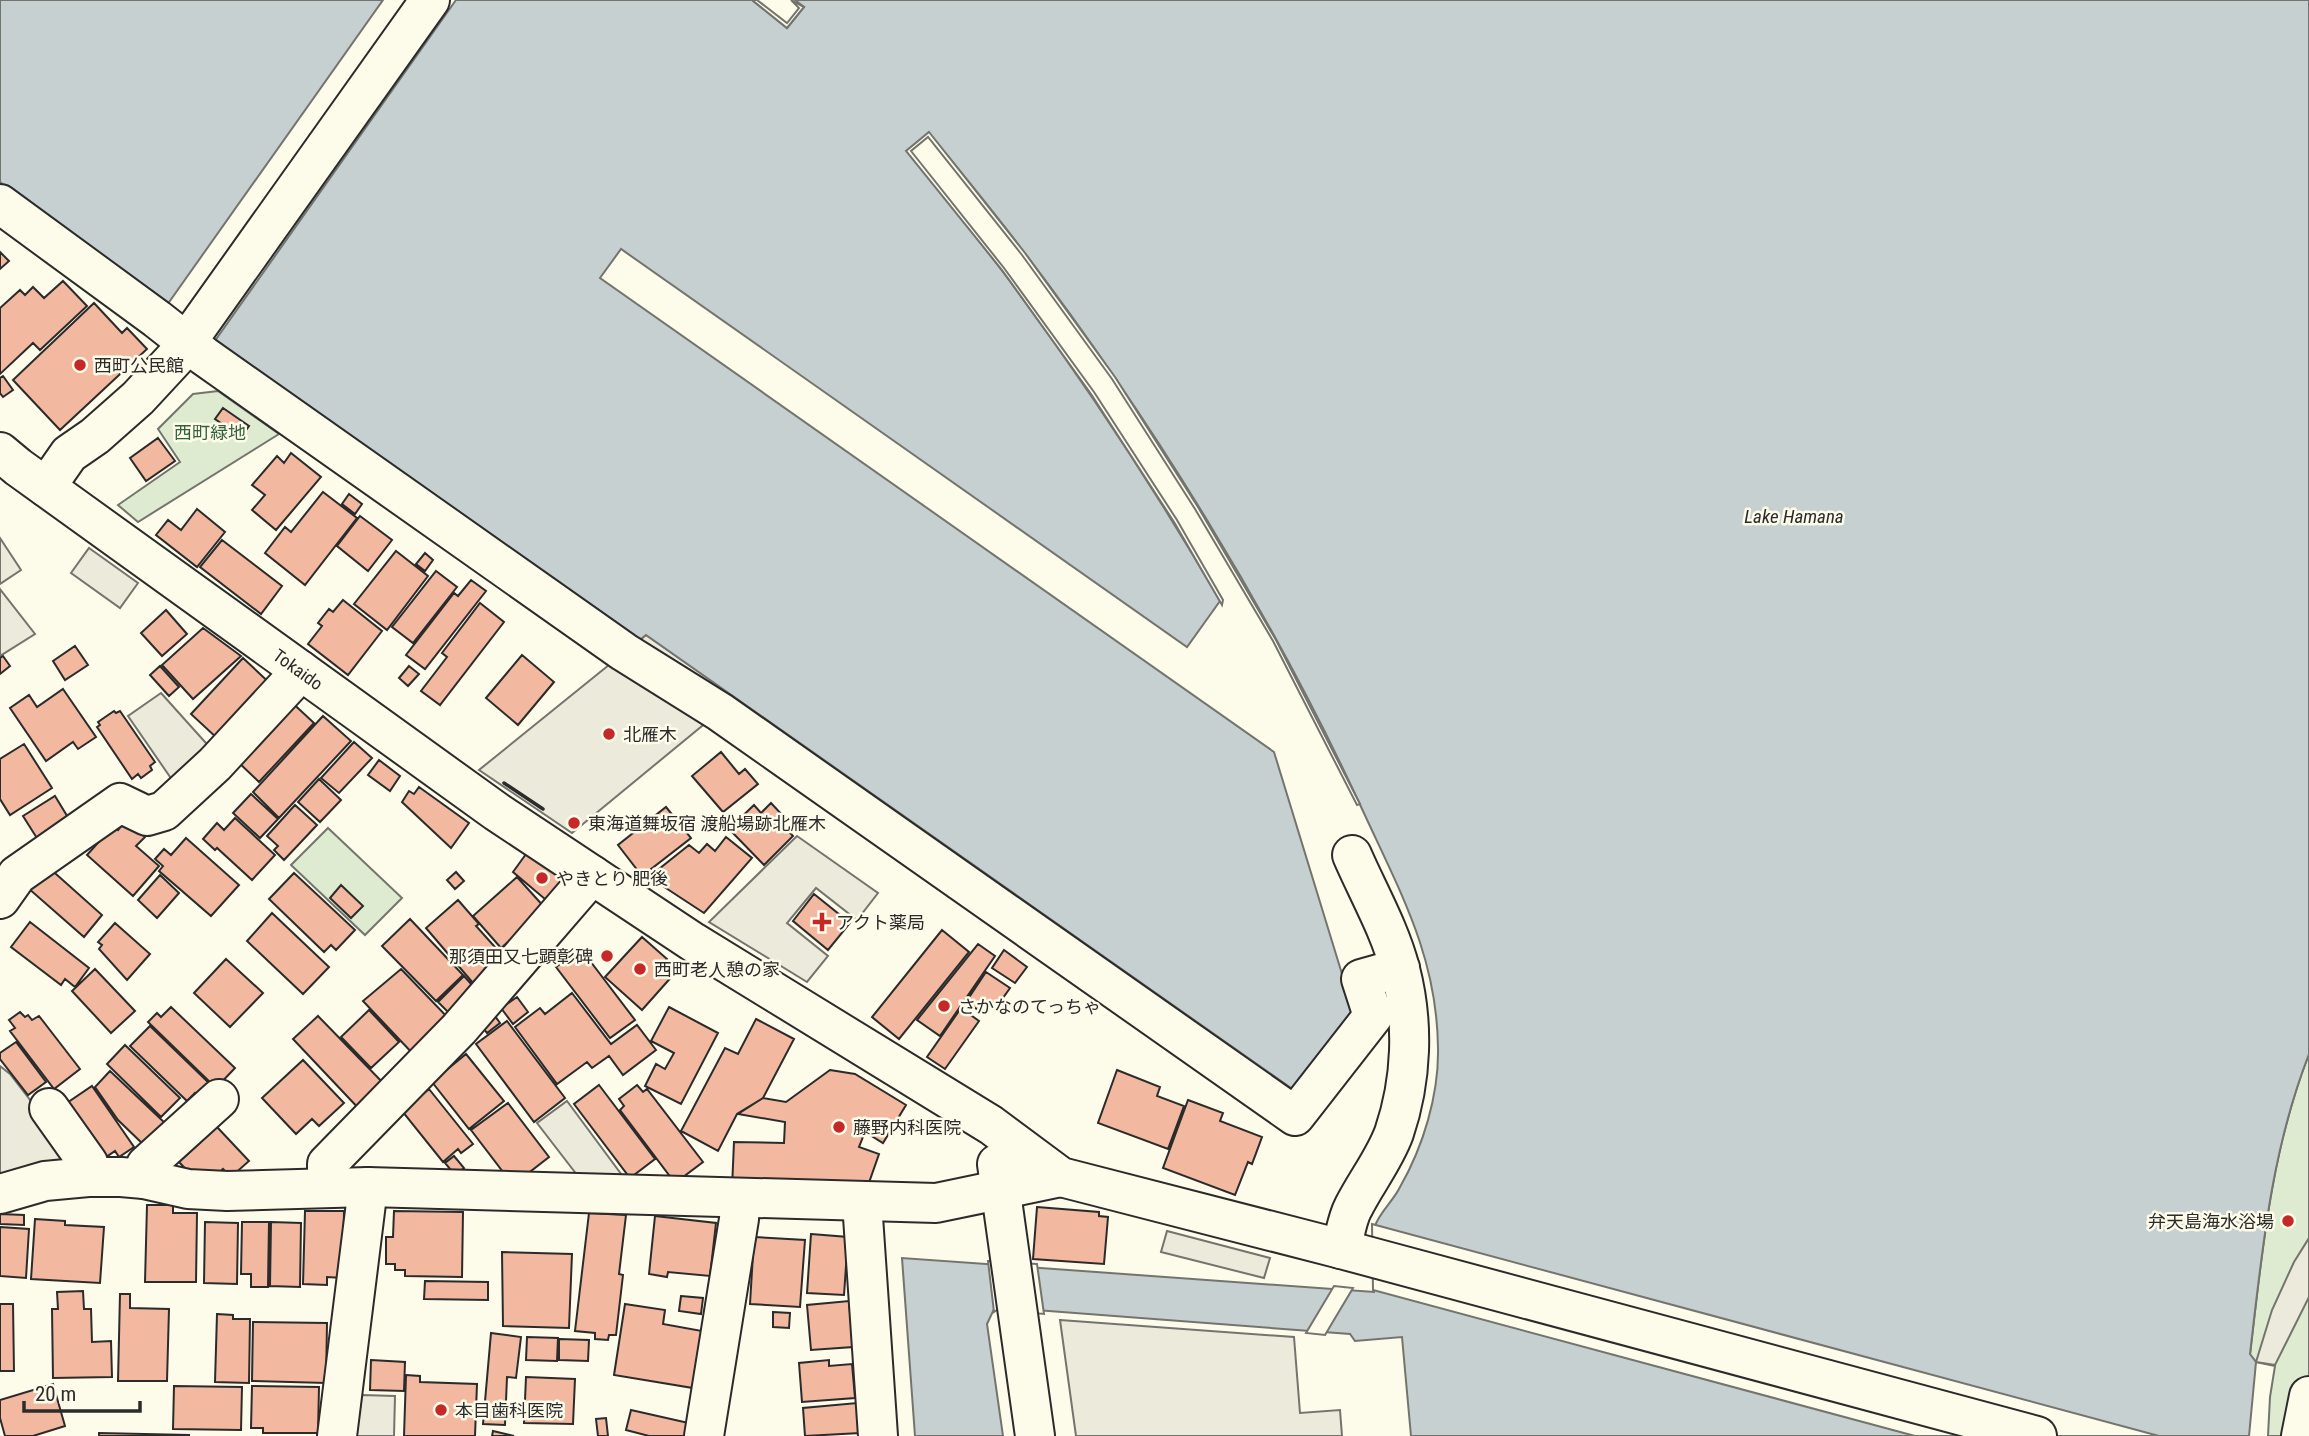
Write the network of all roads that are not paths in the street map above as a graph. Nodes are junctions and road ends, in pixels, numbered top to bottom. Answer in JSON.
{"nodes":[{"id":1,"x":430,"y":0,"type":"edge"},
{"id":2,"x":0,"y":204,"type":"edge"},
{"id":3,"x":187,"y":343,"type":"junction"},
{"id":4,"x":3,"y":460,"type":"edge"},
{"id":5,"x":46,"y":487,"type":"junction"},
{"id":6,"x":300,"y":670,"type":"junction"},
{"id":7,"x":1352,"y":855,"type":"dead end"},
{"id":8,"x":592,"y":875,"type":"junction"},
{"id":9,"x":0,"y":899,"type":"edge"},
{"id":10,"x":1400,"y":968,"type":"junction"},
{"id":11,"x":219,"y":1099,"type":"dead end"},
{"id":12,"x":50,"y":1108,"type":"dead end"},
{"id":13,"x":991,"y":1125,"type":"junction"},
{"id":14,"x":88,"y":1177,"type":"junction"},
{"id":15,"x":1061,"y":1177,"type":"junction"},
{"id":16,"x":144,"y":1179,"type":"junction"},
{"id":17,"x":327,"y":1187,"type":"junction"},
{"id":18,"x":368,"y":1187,"type":"junction"},
{"id":19,"x":1001,"y":1190,"type":"junction"},
{"id":20,"x":0,"y":1194,"type":"edge"},
{"id":21,"x":740,"y":1199,"type":"junction"},
{"id":22,"x":862,"y":1202,"type":"junction"},
{"id":23,"x":1354,"y":1252,"type":"junction"},
{"id":24,"x":2309,"y":1396,"type":"edge"},
{"id":25,"x":337,"y":1436,"type":"edge"},
{"id":26,"x":704,"y":1436,"type":"edge"},
{"id":27,"x":878,"y":1436,"type":"edge"},
{"id":28,"x":1035,"y":1436,"type":"edge"},
{"id":29,"x":2037,"y":1436,"type":"edge"},
{"id":30,"x":2301,"y":1436,"type":"edge"}],
"edges":[{"from":1,"to":3,"type":"street"},
{"from":2,"to":3,"type":"street"},
{"from":3,"to":5,"type":"street"},
{"from":3,"to":10,"type":"street"},
{"from":4,"to":5,"type":"street","name":"Tokaido"},
{"from":5,"to":6,"type":"street","name":"Tokaido"},
{"from":6,"to":8,"type":"street","name":"Tokaido"},
{"from":6,"to":9,"type":"street"},
{"from":7,"to":10,"type":"street"},
{"from":8,"to":13,"type":"street","name":"Tokaido"},
{"from":8,"to":17,"type":"street"},
{"from":10,"to":23,"type":"street"},
{"from":11,"to":16,"type":"street"},
{"from":12,"to":14,"type":"street"},
{"from":13,"to":15,"type":"street","name":"Tokaido"},
{"from":13,"to":19,"type":"street"},
{"from":14,"to":16,"type":"street"},
{"from":14,"to":20,"type":"street"},
{"from":15,"to":19,"type":"street"},
{"from":15,"to":23,"type":"street"},
{"from":16,"to":17,"type":"street"},
{"from":17,"to":18,"type":"street"},
{"from":18,"to":21,"type":"street"},
{"from":18,"to":25,"type":"street"},
{"from":19,"to":22,"type":"street"},
{"from":19,"to":28,"type":"street"},
{"from":21,"to":22,"type":"street"},
{"from":21,"to":26,"type":"street"},
{"from":22,"to":27,"type":"street"},
{"from":23,"to":29,"type":"street"},
{"from":24,"to":30,"type":"street"}]}
